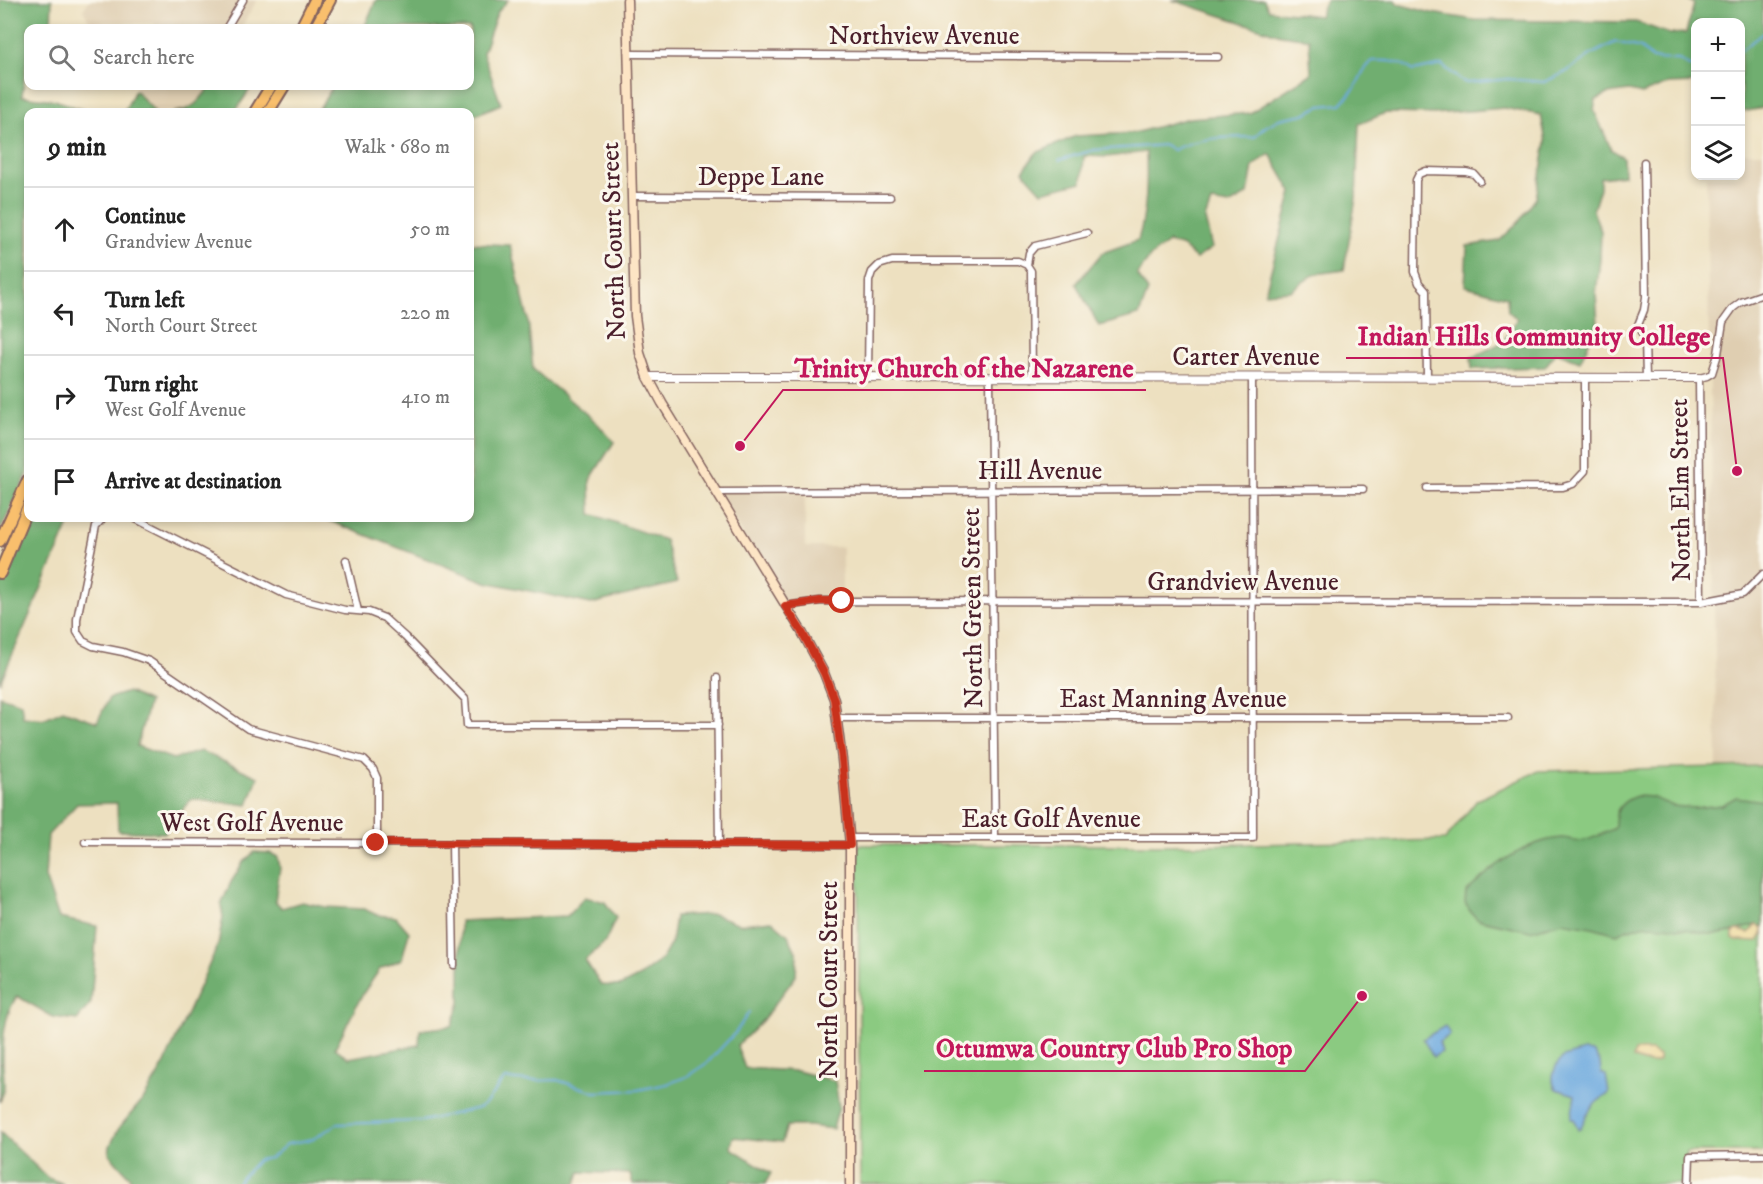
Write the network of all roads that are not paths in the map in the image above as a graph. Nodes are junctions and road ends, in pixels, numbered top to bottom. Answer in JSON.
{"nodes":[{"id":1,"x":243,"y":0,"type":"edge"},
{"id":2,"x":315,"y":0,"type":"edge"},
{"id":3,"x":330,"y":0,"type":"edge"},
{"id":4,"x":627,"y":0,"type":"edge"},
{"id":5,"x":229,"y":24,"type":"edge"},
{"id":6,"x":304,"y":24,"type":"edge"},
{"id":7,"x":317,"y":24,"type":"edge"},
{"id":8,"x":629,"y":54,"type":"junction"},
{"id":9,"x":1218,"y":57,"type":"dead end"},
{"id":10,"x":269,"y":90,"type":"edge"},
{"id":11,"x":282,"y":90,"type":"edge"},
{"id":12,"x":257,"y":108,"type":"edge"},
{"id":13,"x":270,"y":108,"type":"edge"},
{"id":14,"x":1644,"y":162,"type":"dead end"},
{"id":15,"x":1480,"y":181,"type":"dead end"},
{"id":16,"x":632,"y":196,"type":"junction"},
{"id":17,"x":890,"y":197,"type":"dead end"},
{"id":18,"x":1087,"y":233,"type":"dead end"},
{"id":19,"x":1027,"y":265,"type":"junction"},
{"id":20,"x":1763,"y":294,"type":"edge"},
{"id":21,"x":648,"y":377,"type":"junction"},
{"id":22,"x":868,"y":378,"type":"junction"},
{"id":23,"x":990,"y":378,"type":"junction"},
{"id":24,"x":1032,"y":378,"type":"junction"},
{"id":25,"x":1252,"y":378,"type":"junction"},
{"id":26,"x":1427,"y":378,"type":"junction"},
{"id":27,"x":1585,"y":378,"type":"junction"},
{"id":28,"x":1646,"y":378,"type":"junction"},
{"id":29,"x":1699,"y":378,"type":"junction"},
{"id":30,"x":24,"y":489,"type":"edge"},
{"id":31,"x":1363,"y":489,"type":"dead end"},
{"id":32,"x":1427,"y":489,"type":"dead end"},
{"id":33,"x":1252,"y":490,"type":"junction"},
{"id":34,"x":992,"y":491,"type":"junction"},
{"id":35,"x":718,"y":492,"type":"junction"},
{"id":36,"x":24,"y":516,"type":"edge"},
{"id":37,"x":100,"y":522,"type":"edge"},
{"id":38,"x":142,"y":522,"type":"edge"},
{"id":39,"x":0,"y":541,"type":"edge"},
{"id":40,"x":346,"y":560,"type":"dead end"},
{"id":41,"x":0,"y":573,"type":"edge"},
{"id":42,"x":1763,"y":574,"type":"edge"},
{"id":43,"x":993,"y":601,"type":"junction"},
{"id":44,"x":1253,"y":602,"type":"junction"},
{"id":45,"x":1701,"y":602,"type":"junction"},
{"id":46,"x":785,"y":606,"type":"junction"},
{"id":47,"x":358,"y":611,"type":"junction"},
{"id":48,"x":717,"y":678,"type":"dead end"},
{"id":49,"x":838,"y":718,"type":"junction"},
{"id":50,"x":994,"y":718,"type":"junction"},
{"id":51,"x":1253,"y":718,"type":"junction"},
{"id":52,"x":1508,"y":718,"type":"dead end"},
{"id":53,"x":718,"y":725,"type":"junction"},
{"id":54,"x":995,"y":838,"type":"junction"},
{"id":55,"x":86,"y":842,"type":"dead end"},
{"id":56,"x":850,"y":842,"type":"junction"},
{"id":57,"x":376,"y":843,"type":"junction"},
{"id":58,"x":452,"y":843,"type":"junction"},
{"id":59,"x":719,"y":845,"type":"junction"},
{"id":60,"x":453,"y":965,"type":"dead end"},
{"id":61,"x":1763,"y":1155,"type":"edge"},
{"id":62,"x":850,"y":1184,"type":"edge"},
{"id":63,"x":1689,"y":1184,"type":"edge"}],
"edges":[{"from":1,"to":5,"type":"street"},
{"from":2,"to":6,"type":"highway"},
{"from":3,"to":7,"type":"highway"},
{"from":4,"to":8,"type":"main road","name":"North Court Street"},
{"from":8,"to":9,"type":"street","name":"Northview Avenue"},
{"from":8,"to":16,"type":"main road","name":"North Court Street"},
{"from":10,"to":12,"type":"highway"},
{"from":11,"to":13,"type":"highway"},
{"from":14,"to":28,"type":"street"},
{"from":15,"to":26,"type":"street"},
{"from":16,"to":17,"type":"street","name":"Deppe Lane"},
{"from":16,"to":21,"type":"main road","name":"North Court Street"},
{"from":18,"to":19,"type":"street"},
{"from":19,"to":22,"type":"street"},
{"from":19,"to":24,"type":"street"},
{"from":20,"to":29,"type":"street"},
{"from":21,"to":22,"type":"street","name":"Carter Avenue"},
{"from":21,"to":35,"type":"main road","name":"North Court Street"},
{"from":22,"to":23,"type":"street","name":"Carter Avenue"},
{"from":23,"to":24,"type":"street","name":"Carter Avenue"},
{"from":23,"to":34,"type":"street","name":"North Green Street"},
{"from":24,"to":25,"type":"street","name":"Carter Avenue"},
{"from":25,"to":26,"type":"street","name":"Carter Avenue"},
{"from":25,"to":33,"type":"street"},
{"from":26,"to":27,"type":"street","name":"Carter Avenue"},
{"from":27,"to":28,"type":"street","name":"Carter Avenue"},
{"from":27,"to":32,"type":"street"},
{"from":28,"to":29,"type":"street","name":"Carter Avenue"},
{"from":29,"to":45,"type":"street","name":"North Elm Street"},
{"from":30,"to":39,"type":"highway"},
{"from":31,"to":33,"type":"street","name":"Hill Avenue"},
{"from":33,"to":34,"type":"street","name":"Hill Avenue"},
{"from":33,"to":44,"type":"street"},
{"from":34,"to":35,"type":"street","name":"Hill Avenue"},
{"from":34,"to":43,"type":"street","name":"North Green Street"},
{"from":35,"to":46,"type":"main road","name":"North Court Street"},
{"from":36,"to":41,"type":"highway"},
{"from":37,"to":57,"type":"street"},
{"from":38,"to":47,"type":"street"},
{"from":40,"to":47,"type":"street"},
{"from":42,"to":45,"type":"street","name":"Grandview Avenue"},
{"from":43,"to":44,"type":"street","name":"Grandview Avenue"},
{"from":43,"to":46,"type":"street","name":"Grandview Avenue"},
{"from":43,"to":50,"type":"street","name":"North Green Street"},
{"from":44,"to":45,"type":"street","name":"Grandview Avenue"},
{"from":44,"to":51,"type":"street"},
{"from":46,"to":49,"type":"main road","name":"North Court Street"},
{"from":47,"to":53,"type":"street"},
{"from":48,"to":53,"type":"street"},
{"from":49,"to":50,"type":"street","name":"East Manning Avenue"},
{"from":49,"to":56,"type":"main road","name":"North Court Street"},
{"from":50,"to":51,"type":"street","name":"East Manning Avenue"},
{"from":50,"to":54,"type":"street","name":"North Green Street"},
{"from":51,"to":52,"type":"street","name":"East Manning Avenue"},
{"from":51,"to":54,"type":"street","name":"East Golf Avenue"},
{"from":53,"to":59,"type":"street"},
{"from":54,"to":56,"type":"street","name":"East Golf Avenue"},
{"from":55,"to":57,"type":"street","name":"West Golf Avenue"},
{"from":56,"to":59,"type":"street","name":"West Golf Avenue"},
{"from":56,"to":62,"type":"main road","name":"North Court Street"},
{"from":57,"to":58,"type":"street","name":"West Golf Avenue"},
{"from":58,"to":59,"type":"street","name":"West Golf Avenue"},
{"from":58,"to":60,"type":"street"},
{"from":61,"to":63,"type":"street"}]}
